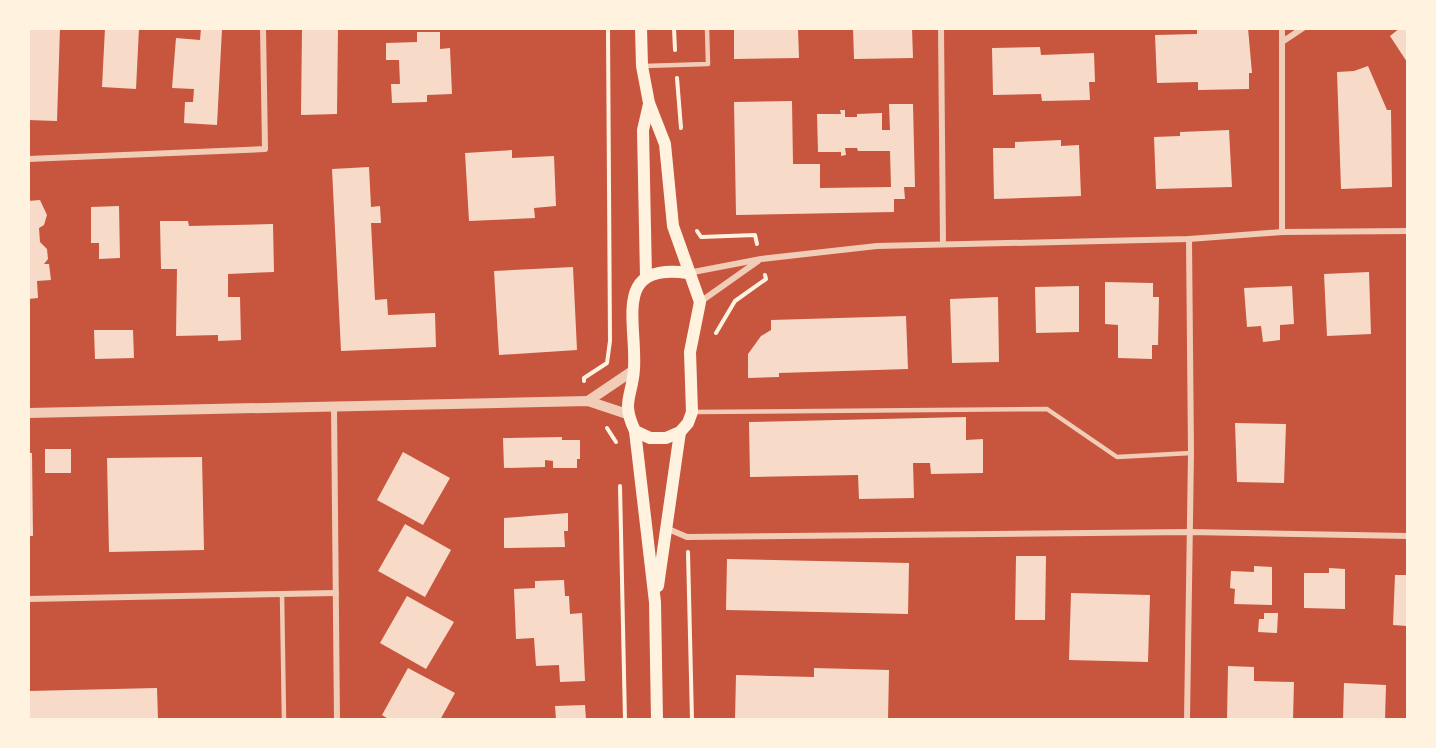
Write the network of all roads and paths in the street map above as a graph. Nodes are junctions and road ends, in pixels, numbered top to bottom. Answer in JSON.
{"nodes":[{"id":1,"x":263,"y":28,"type":"edge"},
{"id":2,"x":608,"y":28,"type":"edge"},
{"id":3,"x":641,"y":28,"type":"edge"},
{"id":4,"x":674,"y":28,"type":"edge"},
{"id":5,"x":707,"y":28,"type":"edge"},
{"id":6,"x":941,"y":28,"type":"edge"},
{"id":7,"x":1282,"y":28,"type":"edge"},
{"id":8,"x":1303,"y":28,"type":"edge"},
{"id":9,"x":1282,"y":42,"type":"junction"},
{"id":10,"x":675,"y":64,"type":"junction"},
{"id":11,"x":642,"y":66,"type":"junction"},
{"id":12,"x":650,"y":103,"type":"junction"},
{"id":13,"x":681,"y":131,"type":"dead end"},
{"id":14,"x":28,"y":159,"type":"edge"},
{"id":15,"x":695,"y":228,"type":"dead end"},
{"id":16,"x":1407,"y":231,"type":"edge"},
{"id":17,"x":1282,"y":232,"type":"junction"},
{"id":18,"x":1190,"y":239,"type":"junction"},
{"id":19,"x":943,"y":244,"type":"junction"},
{"id":20,"x":761,"y":259,"type":"junction"},
{"id":21,"x":688,"y":273,"type":"junction"},
{"id":22,"x":645,"y":277,"type":"junction"},
{"id":23,"x":700,"y":302,"type":"junction"},
{"id":24,"x":714,"y":343,"type":"dead end"},
{"id":25,"x":634,"y":370,"type":"junction"},
{"id":26,"x":588,"y":401,"type":"junction"},
{"id":27,"x":334,"y":405,"type":"junction"},
{"id":28,"x":692,"y":412,"type":"junction"},
{"id":29,"x":28,"y":413,"type":"edge"},
{"id":30,"x":627,"y":414,"type":"junction"},
{"id":31,"x":603,"y":426,"type":"dead end"},
{"id":32,"x":635,"y":431,"type":"junction"},
{"id":33,"x":680,"y":432,"type":"junction"},
{"id":34,"x":618,"y":446,"type":"dead end"},
{"id":35,"x":1191,"y":453,"type":"junction"},
{"id":36,"x":620,"y":480,"type":"dead end"},
{"id":37,"x":666,"y":528,"type":"junction"},
{"id":38,"x":1189,"y":532,"type":"junction"},
{"id":39,"x":1407,"y":536,"type":"edge"},
{"id":40,"x":687,"y":537,"type":"junction"},
{"id":41,"x":336,"y":593,"type":"junction"},
{"id":42,"x":282,"y":594,"type":"junction"},
{"id":43,"x":28,"y":599,"type":"edge"},
{"id":44,"x":655,"y":602,"type":"junction"},
{"id":45,"x":284,"y":720,"type":"edge"},
{"id":46,"x":337,"y":720,"type":"edge"},
{"id":47,"x":625,"y":720,"type":"edge"},
{"id":48,"x":657,"y":720,"type":"edge"},
{"id":49,"x":692,"y":720,"type":"edge"},
{"id":50,"x":1187,"y":720,"type":"edge"}],
"edges":[{"from":1,"to":14,"type":"street"},
{"from":2,"to":26,"type":"path"},
{"from":3,"to":11,"type":"main road"},
{"from":4,"to":10,"type":"path"},
{"from":5,"to":10,"type":"lane"},
{"from":6,"to":19,"type":"street"},
{"from":7,"to":9,"type":"street"},
{"from":8,"to":9,"type":"street"},
{"from":9,"to":17,"type":"street"},
{"from":10,"to":11,"type":"lane"},
{"from":10,"to":13,"type":"path"},
{"from":11,"to":12,"type":"main road"},
{"from":12,"to":21,"type":"main road"},
{"from":12,"to":22,"type":"main road"},
{"from":15,"to":20,"type":"path"},
{"from":16,"to":17,"type":"street"},
{"from":17,"to":18,"type":"street"},
{"from":18,"to":19,"type":"street"},
{"from":18,"to":35,"type":"street"},
{"from":19,"to":20,"type":"street"},
{"from":20,"to":21,"type":"street"},
{"from":20,"to":23,"type":"street"},
{"from":20,"to":24,"type":"path"},
{"from":21,"to":22,"type":"main road"},
{"from":21,"to":23,"type":"main road"},
{"from":22,"to":25,"type":"main road"},
{"from":23,"to":28,"type":"main road"},
{"from":25,"to":26,"type":"street"},
{"from":25,"to":30,"type":"main road"},
{"from":26,"to":27,"type":"street"},
{"from":26,"to":30,"type":"street"},
{"from":27,"to":29,"type":"street"},
{"from":27,"to":41,"type":"street"},
{"from":28,"to":33,"type":"main road"},
{"from":28,"to":35,"type":"lane"},
{"from":30,"to":32,"type":"main road"},
{"from":31,"to":34,"type":"path"},
{"from":32,"to":33,"type":"main road"},
{"from":32,"to":44,"type":"main road"},
{"from":33,"to":37,"type":"main road"},
{"from":35,"to":38,"type":"street"},
{"from":36,"to":47,"type":"path"},
{"from":37,"to":40,"type":"street"},
{"from":37,"to":44,"type":"main road"},
{"from":38,"to":39,"type":"street"},
{"from":38,"to":40,"type":"street"},
{"from":38,"to":50,"type":"street"},
{"from":40,"to":49,"type":"path"},
{"from":41,"to":42,"type":"street"},
{"from":41,"to":46,"type":"street"},
{"from":42,"to":43,"type":"street"},
{"from":42,"to":45,"type":"lane"},
{"from":44,"to":48,"type":"main road"}]}
